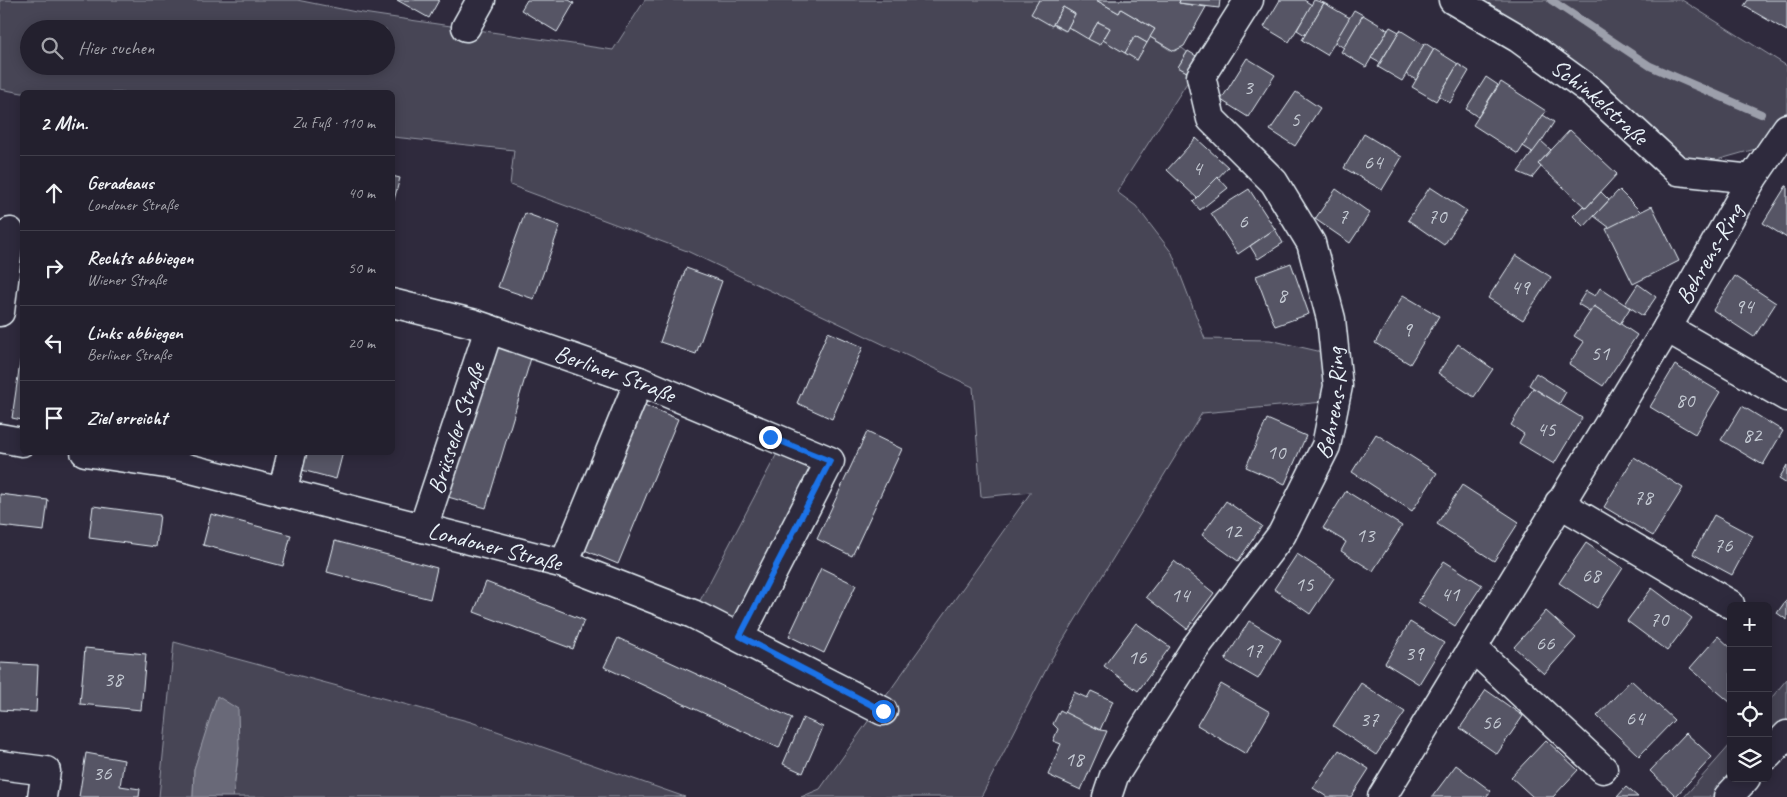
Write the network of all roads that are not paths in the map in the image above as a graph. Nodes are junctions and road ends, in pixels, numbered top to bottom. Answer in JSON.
{"nodes":[{"id":1,"x":481,"y":0,"type":"edge"},
{"id":2,"x":1249,"y":0,"type":"edge"},
{"id":3,"x":1453,"y":0,"type":"edge"},
{"id":4,"x":466,"y":27,"type":"dead end"},
{"id":5,"x":1787,"y":128,"type":"edge"},
{"id":6,"x":1778,"y":159,"type":"edge"},
{"id":7,"x":1752,"y":179,"type":"junction"},
{"id":8,"x":11,"y":233,"type":"edge"},
{"id":9,"x":395,"y":304,"type":"edge"},
{"id":10,"x":0,"y":312,"type":"edge"},
{"id":11,"x":489,"y":328,"type":"junction"},
{"id":12,"x":1667,"y":328,"type":"junction"},
{"id":13,"x":639,"y":381,"type":"junction"},
{"id":14,"x":1787,"y":397,"type":"edge"},
{"id":15,"x":0,"y":438,"type":"edge"},
{"id":16,"x":20,"y":442,"type":"edge"},
{"id":17,"x":116,"y":455,"type":"edge"},
{"id":18,"x":291,"y":455,"type":"edge"},
{"id":19,"x":137,"y":457,"type":"edge"},
{"id":20,"x":282,"y":492,"type":"junction"},
{"id":21,"x":1559,"y":503,"type":"junction"},
{"id":22,"x":423,"y":528,"type":"junction"},
{"id":23,"x":564,"y":564,"type":"junction"},
{"id":24,"x":1727,"y":602,"type":"edge"},
{"id":25,"x":740,"y":636,"type":"junction"},
{"id":26,"x":1474,"y":648,"type":"junction"},
{"id":27,"x":883,"y":711,"type":"dead end"},
{"id":28,"x":1787,"y":735,"type":"edge"},
{"id":29,"x":1772,"y":751,"type":"edge"},
{"id":30,"x":0,"y":766,"type":"edge"},
{"id":31,"x":1603,"y":770,"type":"dead end"},
{"id":32,"x":1742,"y":782,"type":"edge"},
{"id":33,"x":42,"y":797,"type":"edge"},
{"id":34,"x":1107,"y":797,"type":"edge"},
{"id":35,"x":1382,"y":797,"type":"edge"},
{"id":36,"x":1728,"y":797,"type":"edge"}],
"edges":[{"from":1,"to":4,"type":"street"},
{"from":2,"to":34,"type":"street","name":"Behrens-Ring"},
{"from":3,"to":7,"type":"street","name":"Schinkelstraße"},
{"from":5,"to":6,"type":"street","name":"Behrens-Ring"},
{"from":6,"to":7,"type":"street","name":"Behrens-Ring"},
{"from":7,"to":12,"type":"street","name":"Behrens-Ring"},
{"from":8,"to":10,"type":"street"},
{"from":9,"to":11,"type":"street","name":"Berliner Straße"},
{"from":11,"to":13,"type":"street","name":"Berliner Straße"},
{"from":11,"to":22,"type":"street","name":"Brüsseler Straße"},
{"from":12,"to":14,"type":"street","name":"Behrens-Ring"},
{"from":12,"to":21,"type":"street","name":"Behrens-Ring"},
{"from":13,"to":23,"type":"street"},
{"from":13,"to":25,"type":"street","name":"Berliner Straße"},
{"from":15,"to":16,"type":"street"},
{"from":17,"to":19,"type":"street","name":"Londoner Straße"},
{"from":18,"to":20,"type":"street"},
{"from":19,"to":20,"type":"street","name":"Londoner Straße"},
{"from":20,"to":22,"type":"street","name":"Londoner Straße"},
{"from":21,"to":24,"type":"street"},
{"from":21,"to":26,"type":"street","name":"Behrens-Ring"},
{"from":22,"to":23,"type":"street","name":"Londoner Straße"},
{"from":23,"to":25,"type":"street","name":"Londoner Straße"},
{"from":25,"to":27,"type":"street","name":"Londoner Straße"},
{"from":26,"to":31,"type":"street"},
{"from":26,"to":35,"type":"street","name":"Behrens-Ring"},
{"from":28,"to":29,"type":"street"},
{"from":30,"to":33,"type":"street"},
{"from":32,"to":36,"type":"street"}]}
